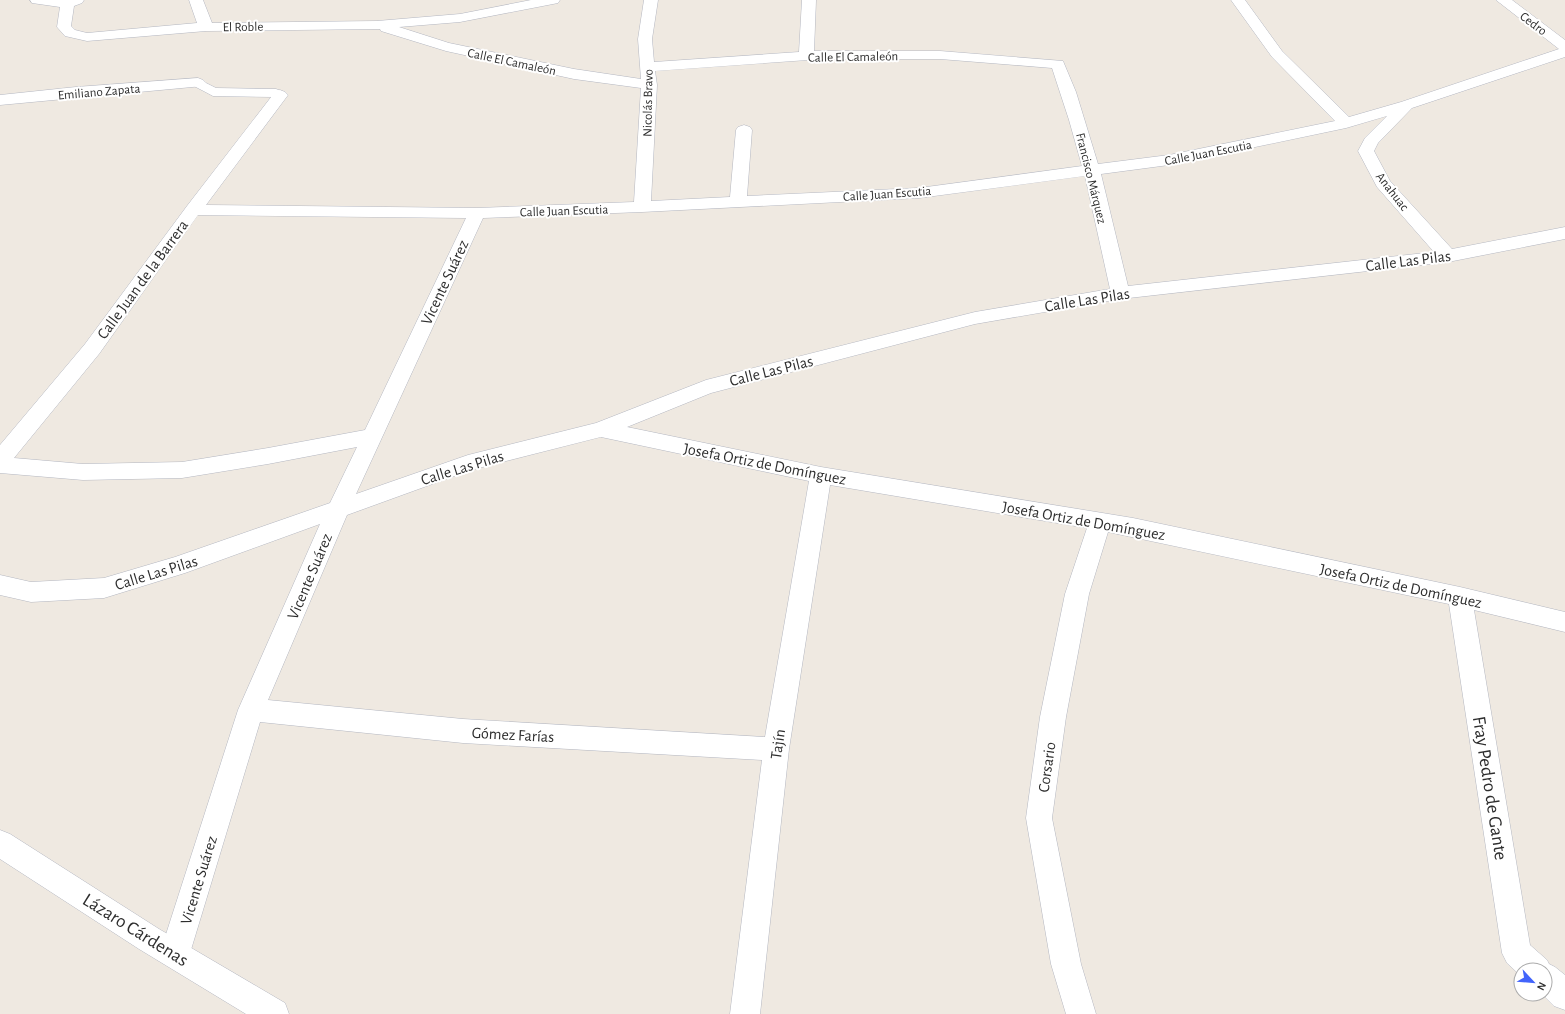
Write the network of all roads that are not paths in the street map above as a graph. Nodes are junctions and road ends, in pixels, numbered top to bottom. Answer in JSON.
{"nodes":[{"id":1,"x":37,"y":0,"type":"edge"},
{"id":2,"x":196,"y":0,"type":"edge"},
{"id":3,"x":471,"y":0,"type":"edge"},
{"id":4,"x":552,"y":0,"type":"edge"},
{"id":5,"x":651,"y":0,"type":"edge"},
{"id":6,"x":809,"y":0,"type":"edge"},
{"id":7,"x":1238,"y":0,"type":"edge"},
{"id":8,"x":1503,"y":0,"type":"edge"},
{"id":9,"x":72,"y":2,"type":"edge"},
{"id":10,"x":377,"y":25,"type":"junction"},
{"id":11,"x":206,"y":27,"type":"junction"},
{"id":12,"x":453,"y":32,"type":"junction"},
{"id":13,"x":1565,"y":47,"type":"edge"},
{"id":14,"x":1565,"y":52,"type":"edge"},
{"id":15,"x":806,"y":57,"type":"junction"},
{"id":16,"x":1058,"y":64,"type":"joint"},
{"id":17,"x":648,"y":67,"type":"junction"},
{"id":18,"x":198,"y":83,"type":"joint"},
{"id":19,"x":649,"y":85,"type":"junction"},
{"id":20,"x":280,"y":95,"type":"joint"},
{"id":21,"x":0,"y":100,"type":"edge"},
{"id":22,"x":1407,"y":105,"type":"junction"},
{"id":23,"x":1346,"y":123,"type":"junction"},
{"id":24,"x":744,"y":130,"type":"dead end"},
{"id":25,"x":1090,"y":170,"type":"junction"},
{"id":26,"x":738,"y":202,"type":"junction"},
{"id":27,"x":642,"y":207,"type":"junction"},
{"id":28,"x":193,"y":210,"type":"junction"},
{"id":29,"x":477,"y":213,"type":"junction"},
{"id":30,"x":1565,"y":233,"type":"edge"},
{"id":31,"x":1448,"y":256,"type":"junction"},
{"id":32,"x":1120,"y":293,"type":"junction"},
{"id":33,"x":601,"y":429,"type":"junction"},
{"id":34,"x":372,"y":436,"type":"junction"},
{"id":35,"x":0,"y":460,"type":"edge"},
{"id":36,"x":0,"y":464,"type":"edge"},
{"id":37,"x":821,"y":475,"type":"junction"},
{"id":38,"x":338,"y":509,"type":"junction"},
{"id":39,"x":1100,"y":521,"type":"junction"},
{"id":40,"x":0,"y":585,"type":"edge"},
{"id":41,"x":1460,"y":597,"type":"junction"},
{"id":42,"x":1565,"y":622,"type":"edge"},
{"id":43,"x":251,"y":710,"type":"junction"},
{"id":44,"x":776,"y":749,"type":"junction"},
{"id":45,"x":0,"y":843,"type":"edge"},
{"id":46,"x":176,"y":953,"type":"junction"},
{"id":47,"x":1527,"y":962,"type":"edge"},
{"id":48,"x":1553,"y":984,"type":"edge"},
{"id":49,"x":1565,"y":995,"type":"edge"},
{"id":50,"x":274,"y":1014,"type":"edge"},
{"id":51,"x":745,"y":1014,"type":"edge"},
{"id":52,"x":1081,"y":1014,"type":"edge"}],
"edges":[{"from":1,"to":9,"type":"street"},
{"from":2,"to":11,"type":"street"},
{"from":3,"to":12,"type":"street"},
{"from":4,"to":12,"type":"street","name":"El Roble"},
{"from":5,"to":17,"type":"street","name":"Nicolás Bravo"},
{"from":6,"to":15,"type":"street","name":"Calle El Camaleón"},
{"from":7,"to":23,"type":"street"},
{"from":8,"to":13,"type":"street","name":"Cedro"},
{"from":9,"to":11,"type":"street","name":"El Roble"},
{"from":10,"to":11,"type":"street","name":"El Roble"},
{"from":10,"to":12,"type":"street","name":"Calle El Camaleón"},
{"from":10,"to":12,"type":"street","name":"El Roble"},
{"from":12,"to":19,"type":"street","name":"Calle El Camaleón"},
{"from":14,"to":22,"type":"street","name":"Calle Juan Escutia"},
{"from":15,"to":16,"type":"street","name":"Calle El Camaleón"},
{"from":15,"to":17,"type":"street","name":"Calle El Camaleón"},
{"from":16,"to":25,"type":"street","name":"Francisco Márquez"},
{"from":17,"to":19,"type":"street","name":"Nicolás Bravo"},
{"from":18,"to":20,"type":"lane"},
{"from":18,"to":21,"type":"street","name":"Emiliano Zapata"},
{"from":19,"to":27,"type":"street","name":"Nicolás Bravo"},
{"from":20,"to":28,"type":"street","name":"Calle Juan de la Barrera"},
{"from":22,"to":23,"type":"street","name":"Calle Juan Escutia"},
{"from":22,"to":31,"type":"street","name":"Anahuac"},
{"from":23,"to":25,"type":"street","name":"Calle Juan Escutia"},
{"from":24,"to":26,"type":"street"},
{"from":25,"to":26,"type":"street","name":"Calle Juan Escutia"},
{"from":25,"to":32,"type":"street","name":"Francisco Márquez"},
{"from":26,"to":27,"type":"street","name":"Calle Juan Escutia"},
{"from":27,"to":29,"type":"street","name":"Calle Juan Escutia"},
{"from":28,"to":29,"type":"street","name":"Calle Juan Escutia"},
{"from":28,"to":35,"type":"street","name":"Calle Juan de la Barrera"},
{"from":29,"to":34,"type":"street","name":"Vicente Suárez"},
{"from":30,"to":31,"type":"street","name":"Calle Las Pilas"},
{"from":31,"to":32,"type":"street","name":"Calle Las Pilas"},
{"from":32,"to":33,"type":"street","name":"Calle Las Pilas"},
{"from":33,"to":37,"type":"street","name":"Josefa Ortiz de Domínguez"},
{"from":33,"to":38,"type":"street","name":"Calle Las Pilas"},
{"from":34,"to":36,"type":"street"},
{"from":34,"to":38,"type":"street","name":"Vicente Suárez"},
{"from":37,"to":39,"type":"street","name":"Josefa Ortiz de Domínguez"},
{"from":37,"to":44,"type":"street","name":"Tajín"},
{"from":38,"to":40,"type":"street","name":"Calle Las Pilas"},
{"from":38,"to":43,"type":"street","name":"Vicente Suárez"},
{"from":39,"to":41,"type":"street","name":"Josefa Ortiz de Domínguez"},
{"from":39,"to":52,"type":"street","name":"Corsario"},
{"from":41,"to":42,"type":"street","name":"Josefa Ortiz de Domínguez"},
{"from":41,"to":47,"type":"street","name":"Fray Pedro de Gante"},
{"from":43,"to":44,"type":"street","name":"Gómez Farías"},
{"from":43,"to":46,"type":"street","name":"Vicente Suárez"},
{"from":44,"to":51,"type":"street","name":"Tajín"},
{"from":45,"to":46,"type":"street","name":"Lázaro Cárdenas"},
{"from":46,"to":50,"type":"street","name":"Lázaro Cárdenas"},
{"from":48,"to":49,"type":"street"}]}
